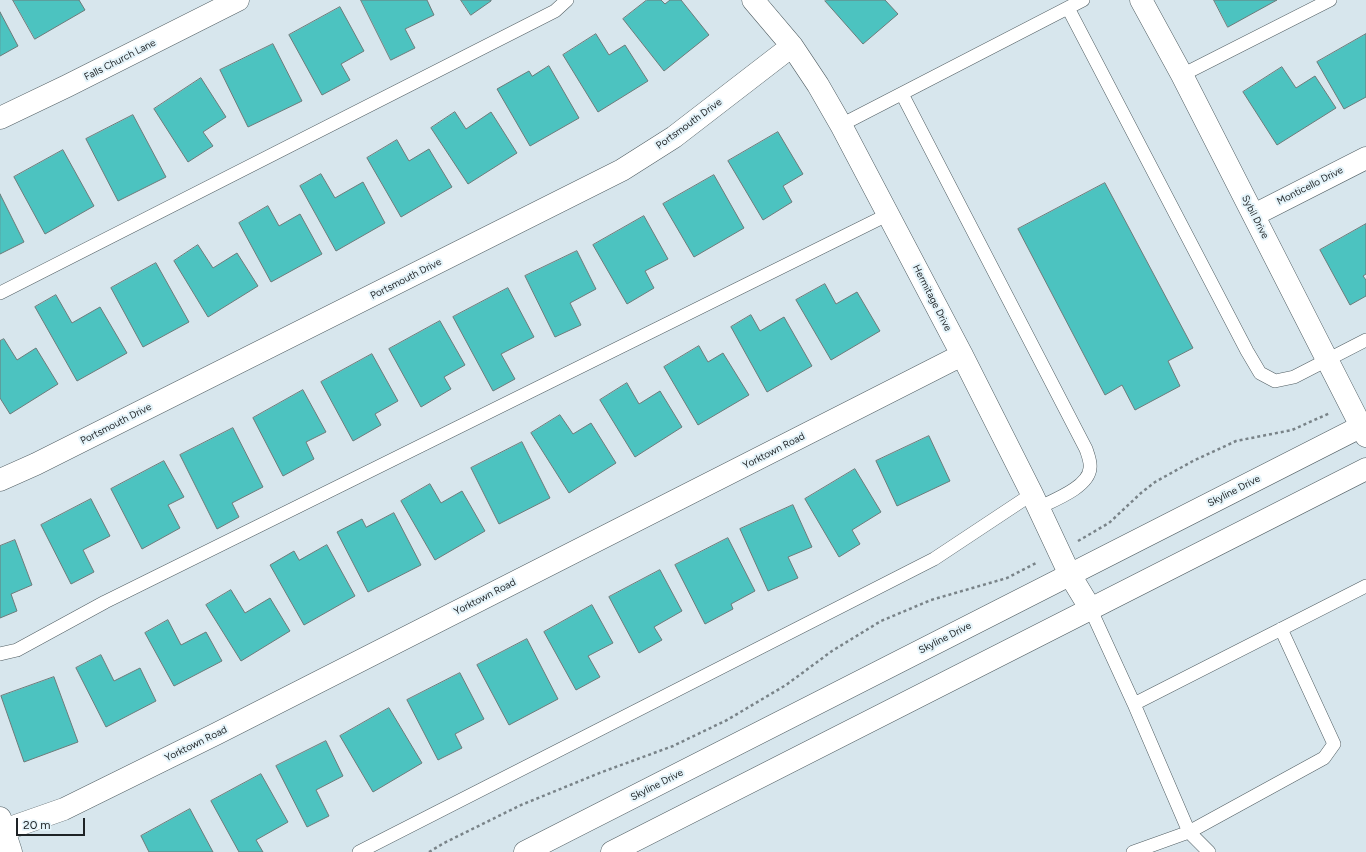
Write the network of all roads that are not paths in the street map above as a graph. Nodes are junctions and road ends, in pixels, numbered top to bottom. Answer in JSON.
{"nodes":[{"id":1,"x":238,"y":0,"type":"edge"},
{"id":2,"x":567,"y":0,"type":"edge"},
{"id":3,"x":753,"y":0,"type":"edge"},
{"id":4,"x":1083,"y":0,"type":"edge"},
{"id":5,"x":1141,"y":0,"type":"edge"},
{"id":6,"x":1330,"y":0,"type":"edge"},
{"id":7,"x":1068,"y":8,"type":"junction"},
{"id":8,"x":792,"y":46,"type":"junction"},
{"id":9,"x":1182,"y":74,"type":"junction"},
{"id":10,"x":902,"y":94,"type":"junction"},
{"id":11,"x":0,"y":118,"type":"edge"},
{"id":12,"x":841,"y":125,"type":"junction"},
{"id":13,"x":1366,"y":158,"type":"edge"},
{"id":14,"x":889,"y":214,"type":"junction"},
{"id":15,"x":1254,"y":215,"type":"junction"},
{"id":16,"x":0,"y":293,"type":"edge"},
{"id":17,"x":1366,"y":340,"type":"edge"},
{"id":18,"x":962,"y":355,"type":"junction"},
{"id":19,"x":1328,"y":360,"type":"junction"},
{"id":20,"x":1364,"y":429,"type":"edge"},
{"id":21,"x":1366,"y":469,"type":"edge"},
{"id":22,"x":0,"y":480,"type":"edge"},
{"id":23,"x":1035,"y":501,"type":"junction"},
{"id":24,"x":1070,"y":575,"type":"junction"},
{"id":25,"x":1366,"y":586,"type":"edge"},
{"id":26,"x":1090,"y":608,"type":"junction"},
{"id":27,"x":1281,"y":629,"type":"junction"},
{"id":28,"x":0,"y":654,"type":"edge"},
{"id":29,"x":1134,"y":704,"type":"junction"},
{"id":30,"x":2,"y":824,"type":"edge"},
{"id":31,"x":1189,"y":832,"type":"junction"},
{"id":32,"x":11,"y":852,"type":"edge"},
{"id":33,"x":359,"y":852,"type":"edge"},
{"id":34,"x":525,"y":852,"type":"edge"},
{"id":35,"x":612,"y":852,"type":"edge"},
{"id":36,"x":1133,"y":852,"type":"edge"},
{"id":37,"x":1209,"y":852,"type":"edge"}],
"edges":[{"from":1,"to":11,"type":"street","name":"Falls Church Lane"},
{"from":2,"to":16,"type":"lane"},
{"from":3,"to":8,"type":"street","name":"Hermitage Drive"},
{"from":4,"to":7,"type":"lane"},
{"from":5,"to":9,"type":"street","name":"Sybil Drive"},
{"from":6,"to":9,"type":"lane"},
{"from":7,"to":10,"type":"lane"},
{"from":7,"to":19,"type":"lane"},
{"from":8,"to":12,"type":"street","name":"Hermitage Drive"},
{"from":8,"to":22,"type":"street","name":"Portsmouth Drive"},
{"from":9,"to":15,"type":"street","name":"Sybil Drive"},
{"from":10,"to":12,"type":"lane"},
{"from":10,"to":23,"type":"lane"},
{"from":12,"to":14,"type":"street","name":"Hermitage Drive"},
{"from":13,"to":15,"type":"street","name":"Monticello Drive"},
{"from":14,"to":18,"type":"street","name":"Hermitage Drive"},
{"from":14,"to":28,"type":"lane"},
{"from":15,"to":19,"type":"street","name":"Sybil Drive"},
{"from":17,"to":19,"type":"lane"},
{"from":18,"to":23,"type":"street","name":"Hermitage Drive"},
{"from":18,"to":30,"type":"street","name":"Yorktown Road"},
{"from":19,"to":20,"type":"street","name":"Sybil Drive"},
{"from":20,"to":24,"type":"street","name":"Skyline Drive"},
{"from":21,"to":26,"type":"street"},
{"from":23,"to":24,"type":"street","name":"Hermitage Drive"},
{"from":23,"to":33,"type":"lane"},
{"from":24,"to":26,"type":"street","name":"Hermitage Drive"},
{"from":24,"to":34,"type":"street","name":"Skyline Drive"},
{"from":25,"to":27,"type":"lane"},
{"from":26,"to":29,"type":"lane"},
{"from":26,"to":35,"type":"street"},
{"from":27,"to":29,"type":"lane"},
{"from":27,"to":31,"type":"lane"},
{"from":29,"to":31,"type":"lane"},
{"from":30,"to":32,"type":"street"},
{"from":31,"to":36,"type":"lane"},
{"from":31,"to":37,"type":"lane"}]}
